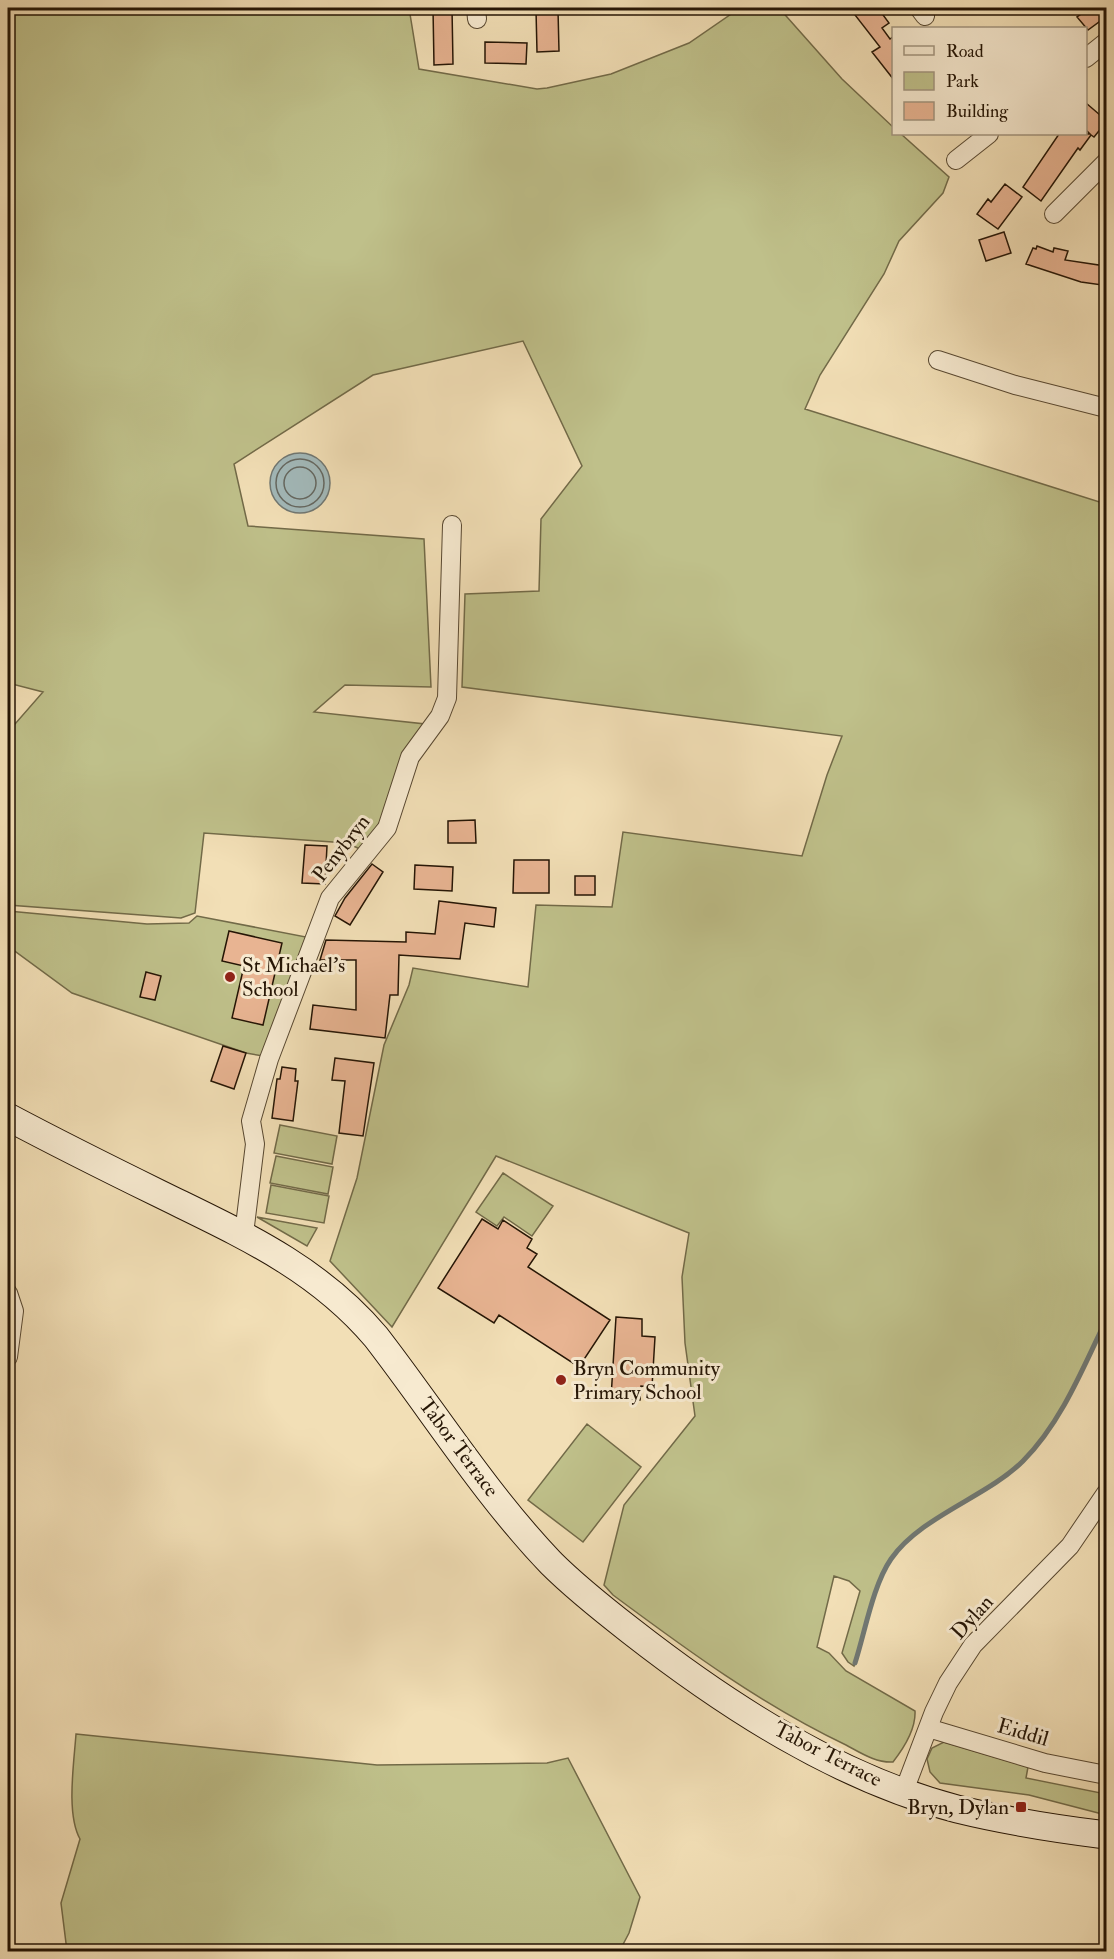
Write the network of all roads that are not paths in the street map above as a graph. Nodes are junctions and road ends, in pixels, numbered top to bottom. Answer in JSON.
{"nodes":[{"id":1,"x":1107,"y":42,"type":"edge"},
{"id":2,"x":1087,"y":57,"type":"edge"},
{"id":3,"x":989,"y":135,"type":"edge"},
{"id":4,"x":956,"y":160,"type":"dead end"},
{"id":5,"x":1107,"y":162,"type":"edge"},
{"id":6,"x":1054,"y":214,"type":"dead end"},
{"id":7,"x":938,"y":360,"type":"dead end"},
{"id":8,"x":1107,"y":408,"type":"edge"},
{"id":9,"x":452,"y":525,"type":"dead end"},
{"id":10,"x":8,"y":1119,"type":"edge"},
{"id":11,"x":244,"y":1234,"type":"junction"},
{"id":12,"x":8,"y":1293,"type":"edge"},
{"id":13,"x":8,"y":1358,"type":"edge"},
{"id":14,"x":1107,"y":1493,"type":"edge"},
{"id":15,"x":928,"y":1728,"type":"junction"},
{"id":16,"x":1107,"y":1775,"type":"edge"},
{"id":17,"x":903,"y":1791,"type":"junction"},
{"id":18,"x":1107,"y":1835,"type":"edge"}],
"edges":[{"from":1,"to":2,"type":"street"},
{"from":3,"to":4,"type":"street"},
{"from":5,"to":6,"type":"street"},
{"from":7,"to":8,"type":"street"},
{"from":9,"to":11,"type":"street","name":"Penybryn"},
{"from":10,"to":11,"type":"main road","name":"Tabor Terrace"},
{"from":11,"to":17,"type":"main road","name":"Tabor Terrace"},
{"from":12,"to":13,"type":"street"},
{"from":14,"to":15,"type":"street","name":"Dylan"},
{"from":15,"to":16,"type":"street","name":"Eiddil"},
{"from":15,"to":17,"type":"street","name":"Dylan"},
{"from":17,"to":18,"type":"main road","name":"Tabor Terrace"}]}
